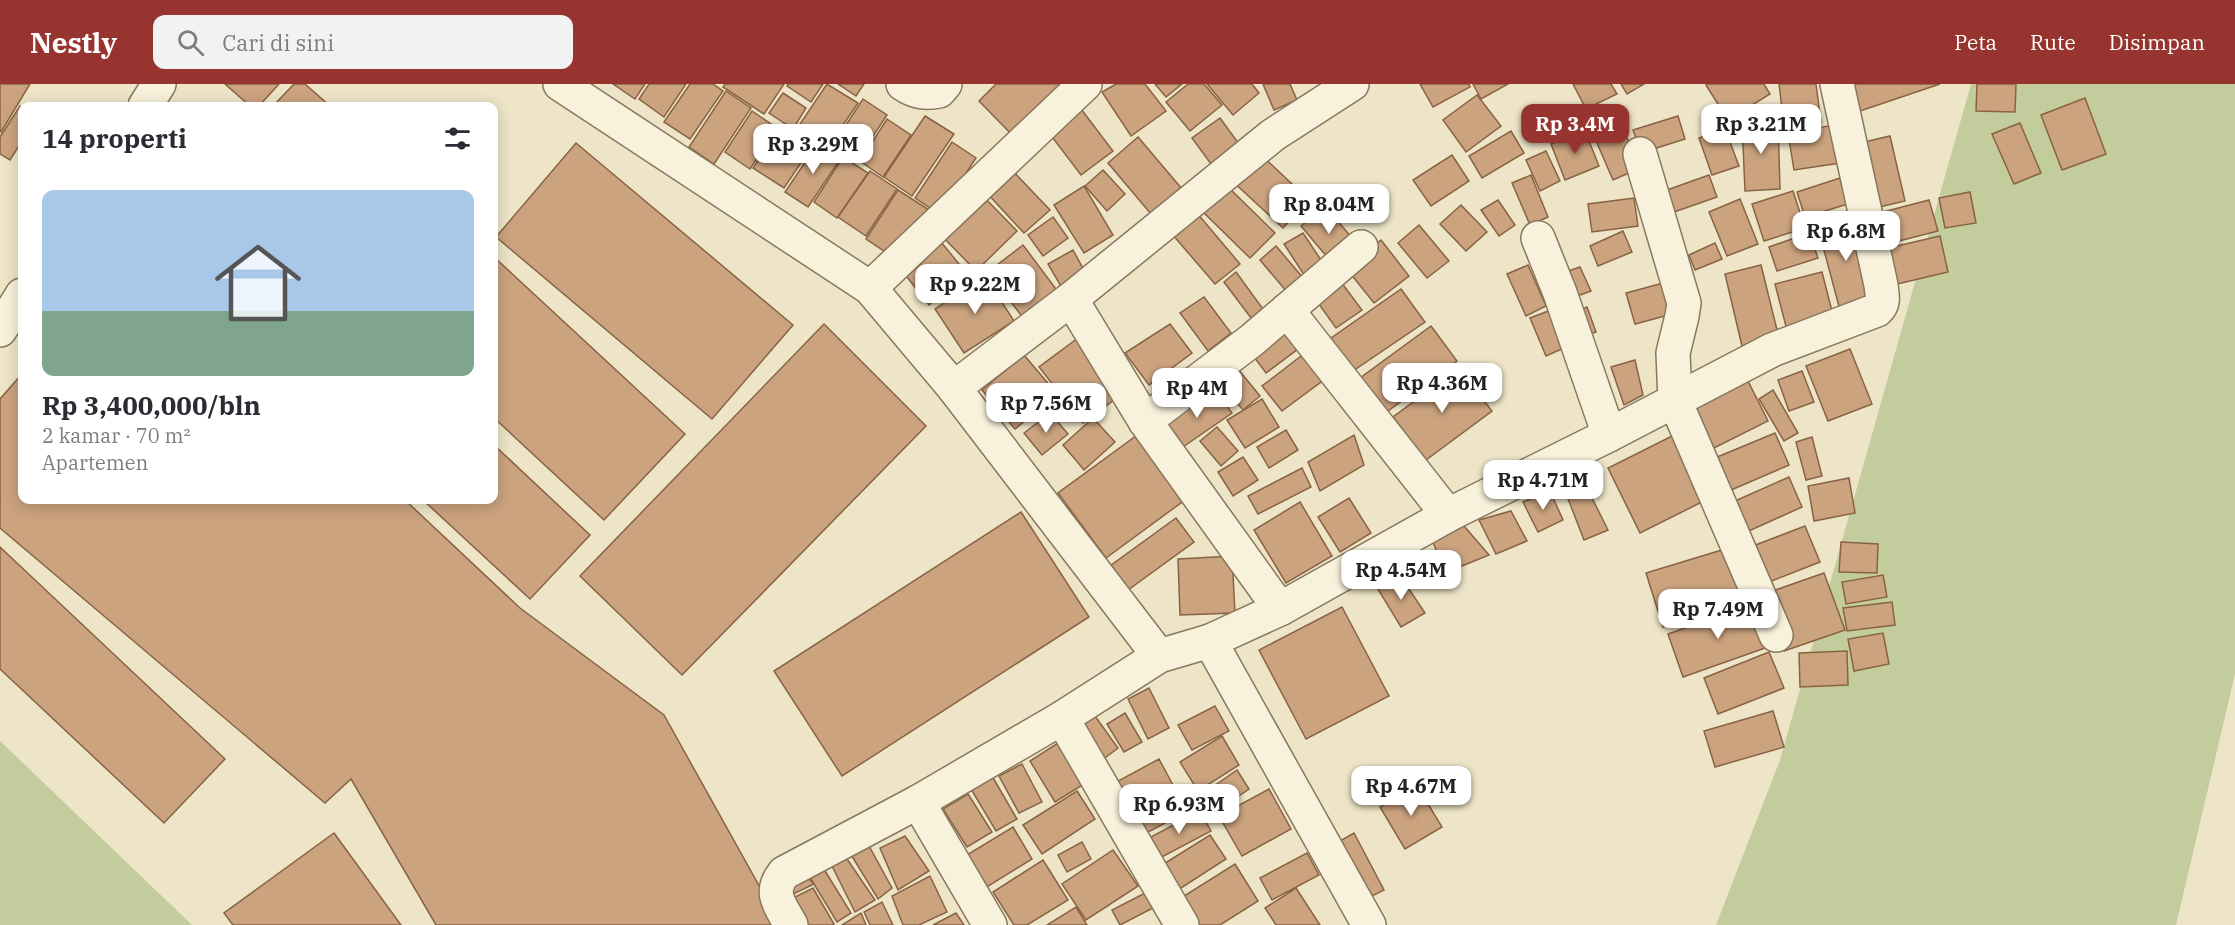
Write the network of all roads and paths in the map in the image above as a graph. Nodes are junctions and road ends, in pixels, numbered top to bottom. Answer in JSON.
{"nodes":[{"id":1,"x":159,"y":84,"type":"edge"},
{"id":2,"x":560,"y":84,"type":"edge"},
{"id":3,"x":903,"y":84,"type":"edge"},
{"id":4,"x":945,"y":84,"type":"edge"},
{"id":5,"x":1085,"y":84,"type":"edge"},
{"id":6,"x":1352,"y":84,"type":"edge"},
{"id":7,"x":1837,"y":84,"type":"edge"},
{"id":8,"x":147,"y":102,"type":"edge"},
{"id":9,"x":1640,"y":154,"type":"dead end"},
{"id":10,"x":1538,"y":238,"type":"dead end"},
{"id":11,"x":1361,"y":247,"type":"dead end"},
{"id":12,"x":870,"y":288,"type":"junction"},
{"id":13,"x":1071,"y":299,"type":"junction"},
{"id":14,"x":18,"y":302,"type":"edge"},
{"id":15,"x":1287,"y":310,"type":"junction"},
{"id":16,"x":0,"y":330,"type":"edge"},
{"id":17,"x":954,"y":388,"type":"junction"},
{"id":18,"x":1676,"y":401,"type":"junction"},
{"id":19,"x":1145,"y":421,"type":"junction"},
{"id":20,"x":1609,"y":435,"type":"junction"},
{"id":21,"x":1448,"y":515,"type":"junction"},
{"id":22,"x":1280,"y":609,"type":"junction"},
{"id":23,"x":1776,"y":635,"type":"dead end"},
{"id":24,"x":1210,"y":640,"type":"junction"},
{"id":25,"x":1159,"y":656,"type":"junction"},
{"id":26,"x":1062,"y":718,"type":"junction"},
{"id":27,"x":918,"y":802,"type":"junction"},
{"id":28,"x":791,"y":925,"type":"edge"},
{"id":29,"x":990,"y":925,"type":"edge"},
{"id":30,"x":1182,"y":925,"type":"edge"},
{"id":31,"x":1369,"y":925,"type":"edge"}],
"edges":[{"from":1,"to":8,"type":"street"},
{"from":2,"to":12,"type":"street"},
{"from":3,"to":4,"type":"street"},
{"from":5,"to":12,"type":"street"},
{"from":6,"to":13,"type":"street"},
{"from":7,"to":18,"type":"street"},
{"from":9,"to":18,"type":"street"},
{"from":10,"to":20,"type":"street"},
{"from":11,"to":15,"type":"street"},
{"from":12,"to":17,"type":"street"},
{"from":13,"to":17,"type":"street"},
{"from":13,"to":19,"type":"street"},
{"from":14,"to":16,"type":"street"},
{"from":15,"to":19,"type":"street"},
{"from":15,"to":21,"type":"street"},
{"from":17,"to":25,"type":"street"},
{"from":18,"to":20,"type":"street"},
{"from":18,"to":23,"type":"street"},
{"from":19,"to":22,"type":"street"},
{"from":20,"to":21,"type":"street"},
{"from":21,"to":22,"type":"street"},
{"from":22,"to":24,"type":"street"},
{"from":24,"to":25,"type":"street"},
{"from":24,"to":31,"type":"street"},
{"from":25,"to":26,"type":"street"},
{"from":26,"to":27,"type":"street"},
{"from":26,"to":30,"type":"street"},
{"from":27,"to":28,"type":"street"},
{"from":27,"to":29,"type":"street"}]}
